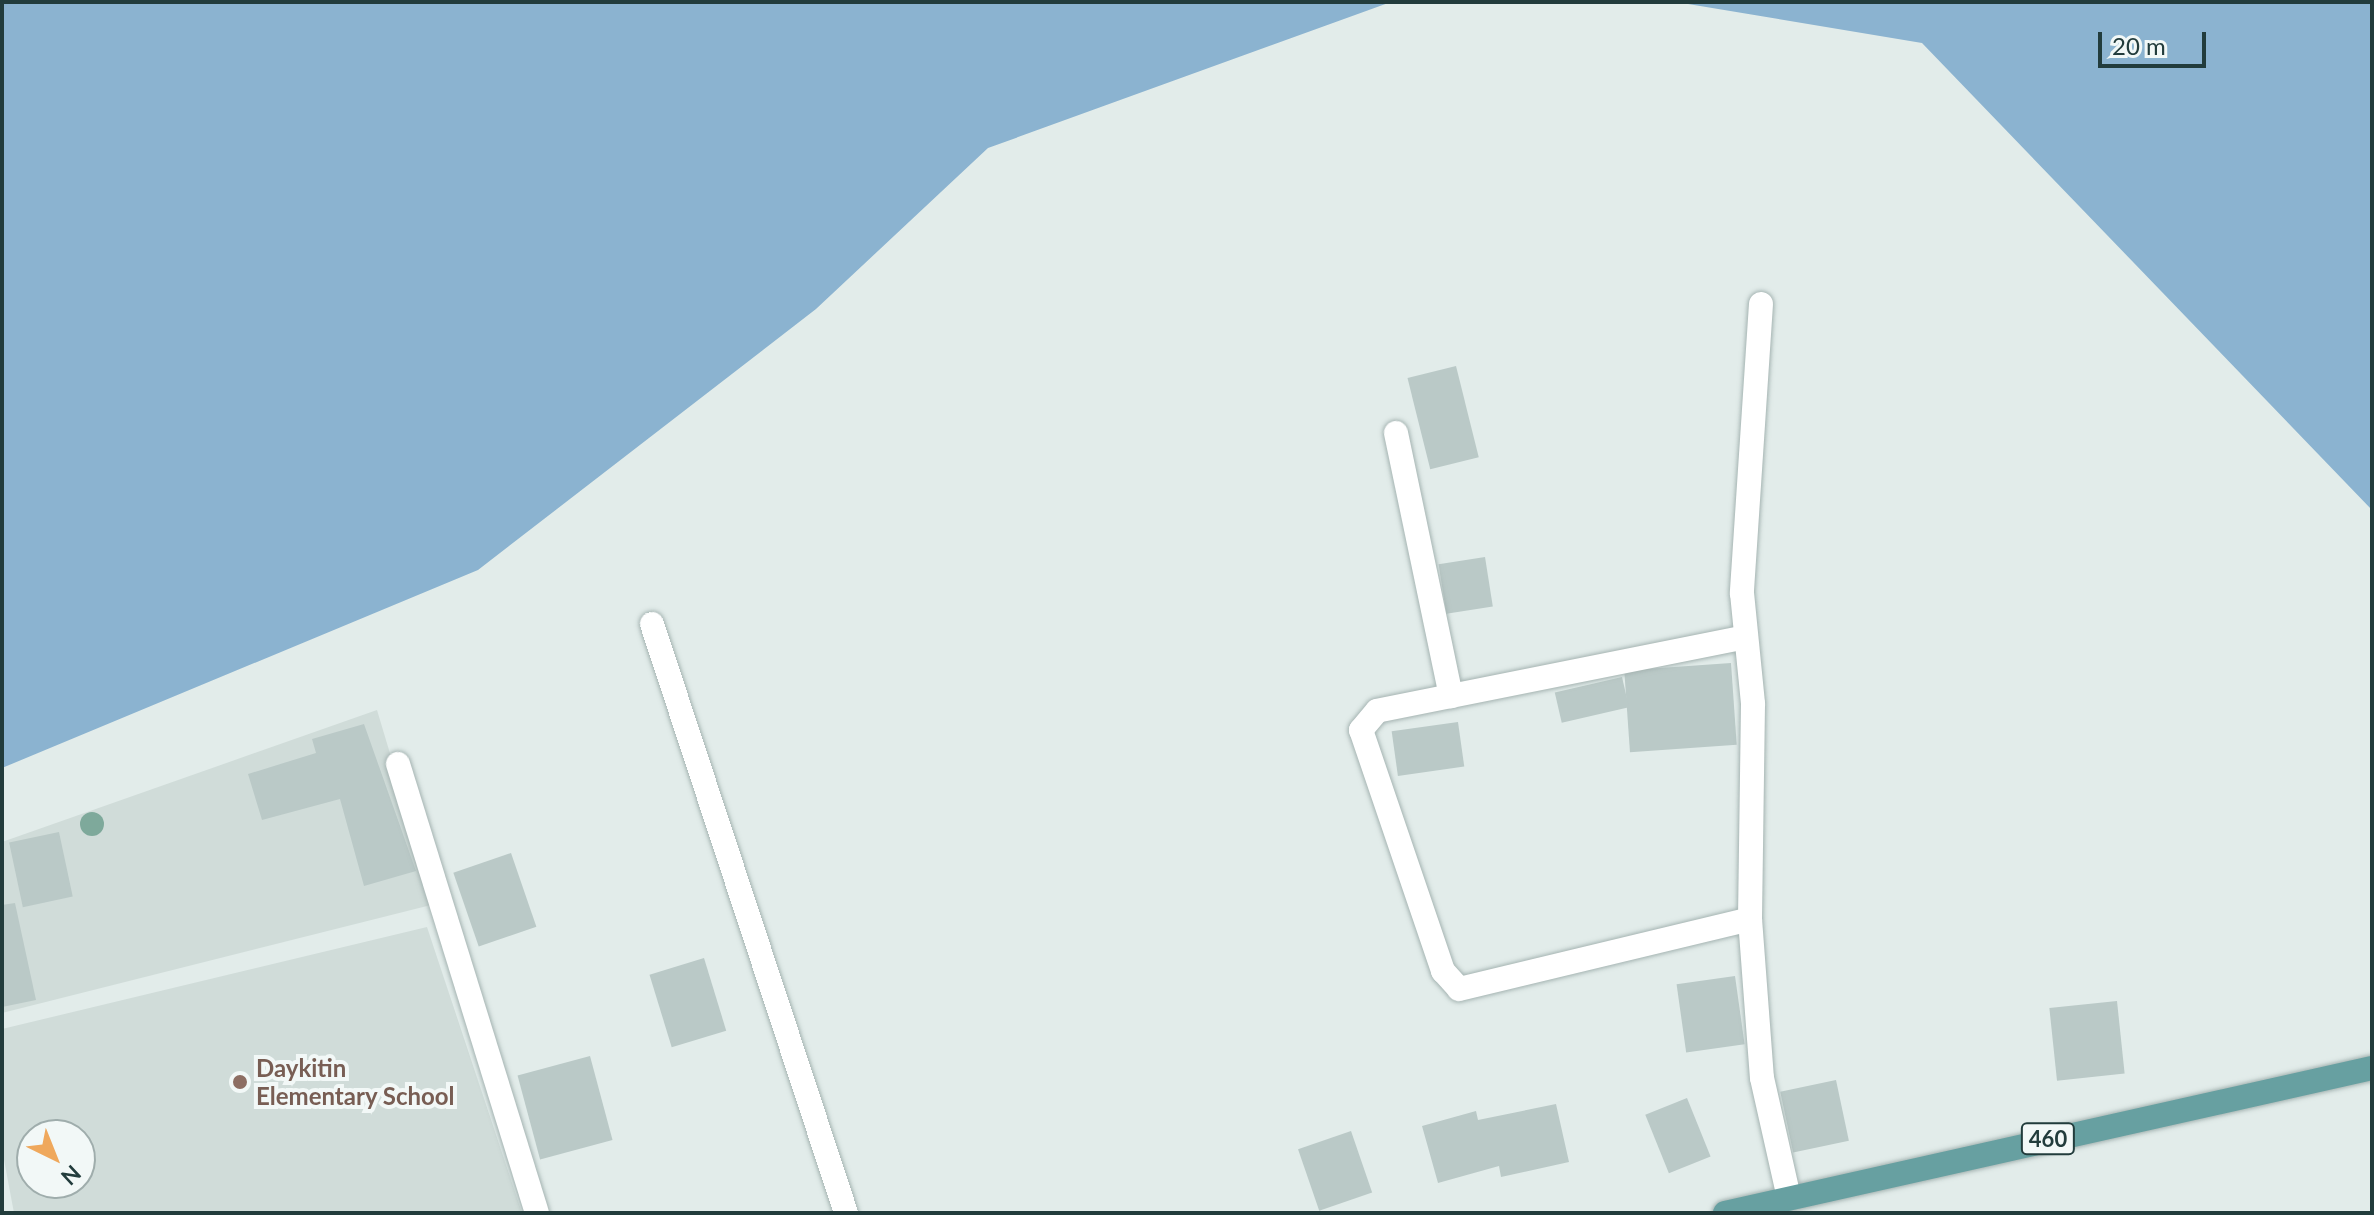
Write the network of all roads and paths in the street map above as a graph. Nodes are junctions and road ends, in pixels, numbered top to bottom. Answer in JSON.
{"nodes":[{"id":1,"x":1761,"y":304,"type":"dead end"},
{"id":2,"x":1396,"y":433,"type":"dead end"},
{"id":3,"x":652,"y":624,"type":"dead end"},
{"id":4,"x":1746,"y":637,"type":"junction"},
{"id":5,"x":1451,"y":696,"type":"junction"},
{"id":6,"x":398,"y":764,"type":"dead end"},
{"id":7,"x":1750,"y":919,"type":"junction"},
{"id":8,"x":2372,"y":1068,"type":"edge"},
{"id":9,"x":1789,"y":1198,"type":"junction"},
{"id":10,"x":537,"y":1213,"type":"edge"},
{"id":11,"x":846,"y":1213,"type":"edge"},
{"id":12,"x":1725,"y":1213,"type":"edge"}],
"edges":[{"from":1,"to":4,"type":"street"},
{"from":2,"to":5,"type":"street"},
{"from":3,"to":11,"type":"street"},
{"from":4,"to":5,"type":"street"},
{"from":4,"to":7,"type":"street"},
{"from":5,"to":7,"type":"street"},
{"from":6,"to":10,"type":"street"},
{"from":7,"to":9,"type":"street"},
{"from":8,"to":9,"type":"main road","number":"460"},
{"from":9,"to":12,"type":"main road","number":"460"}]}
